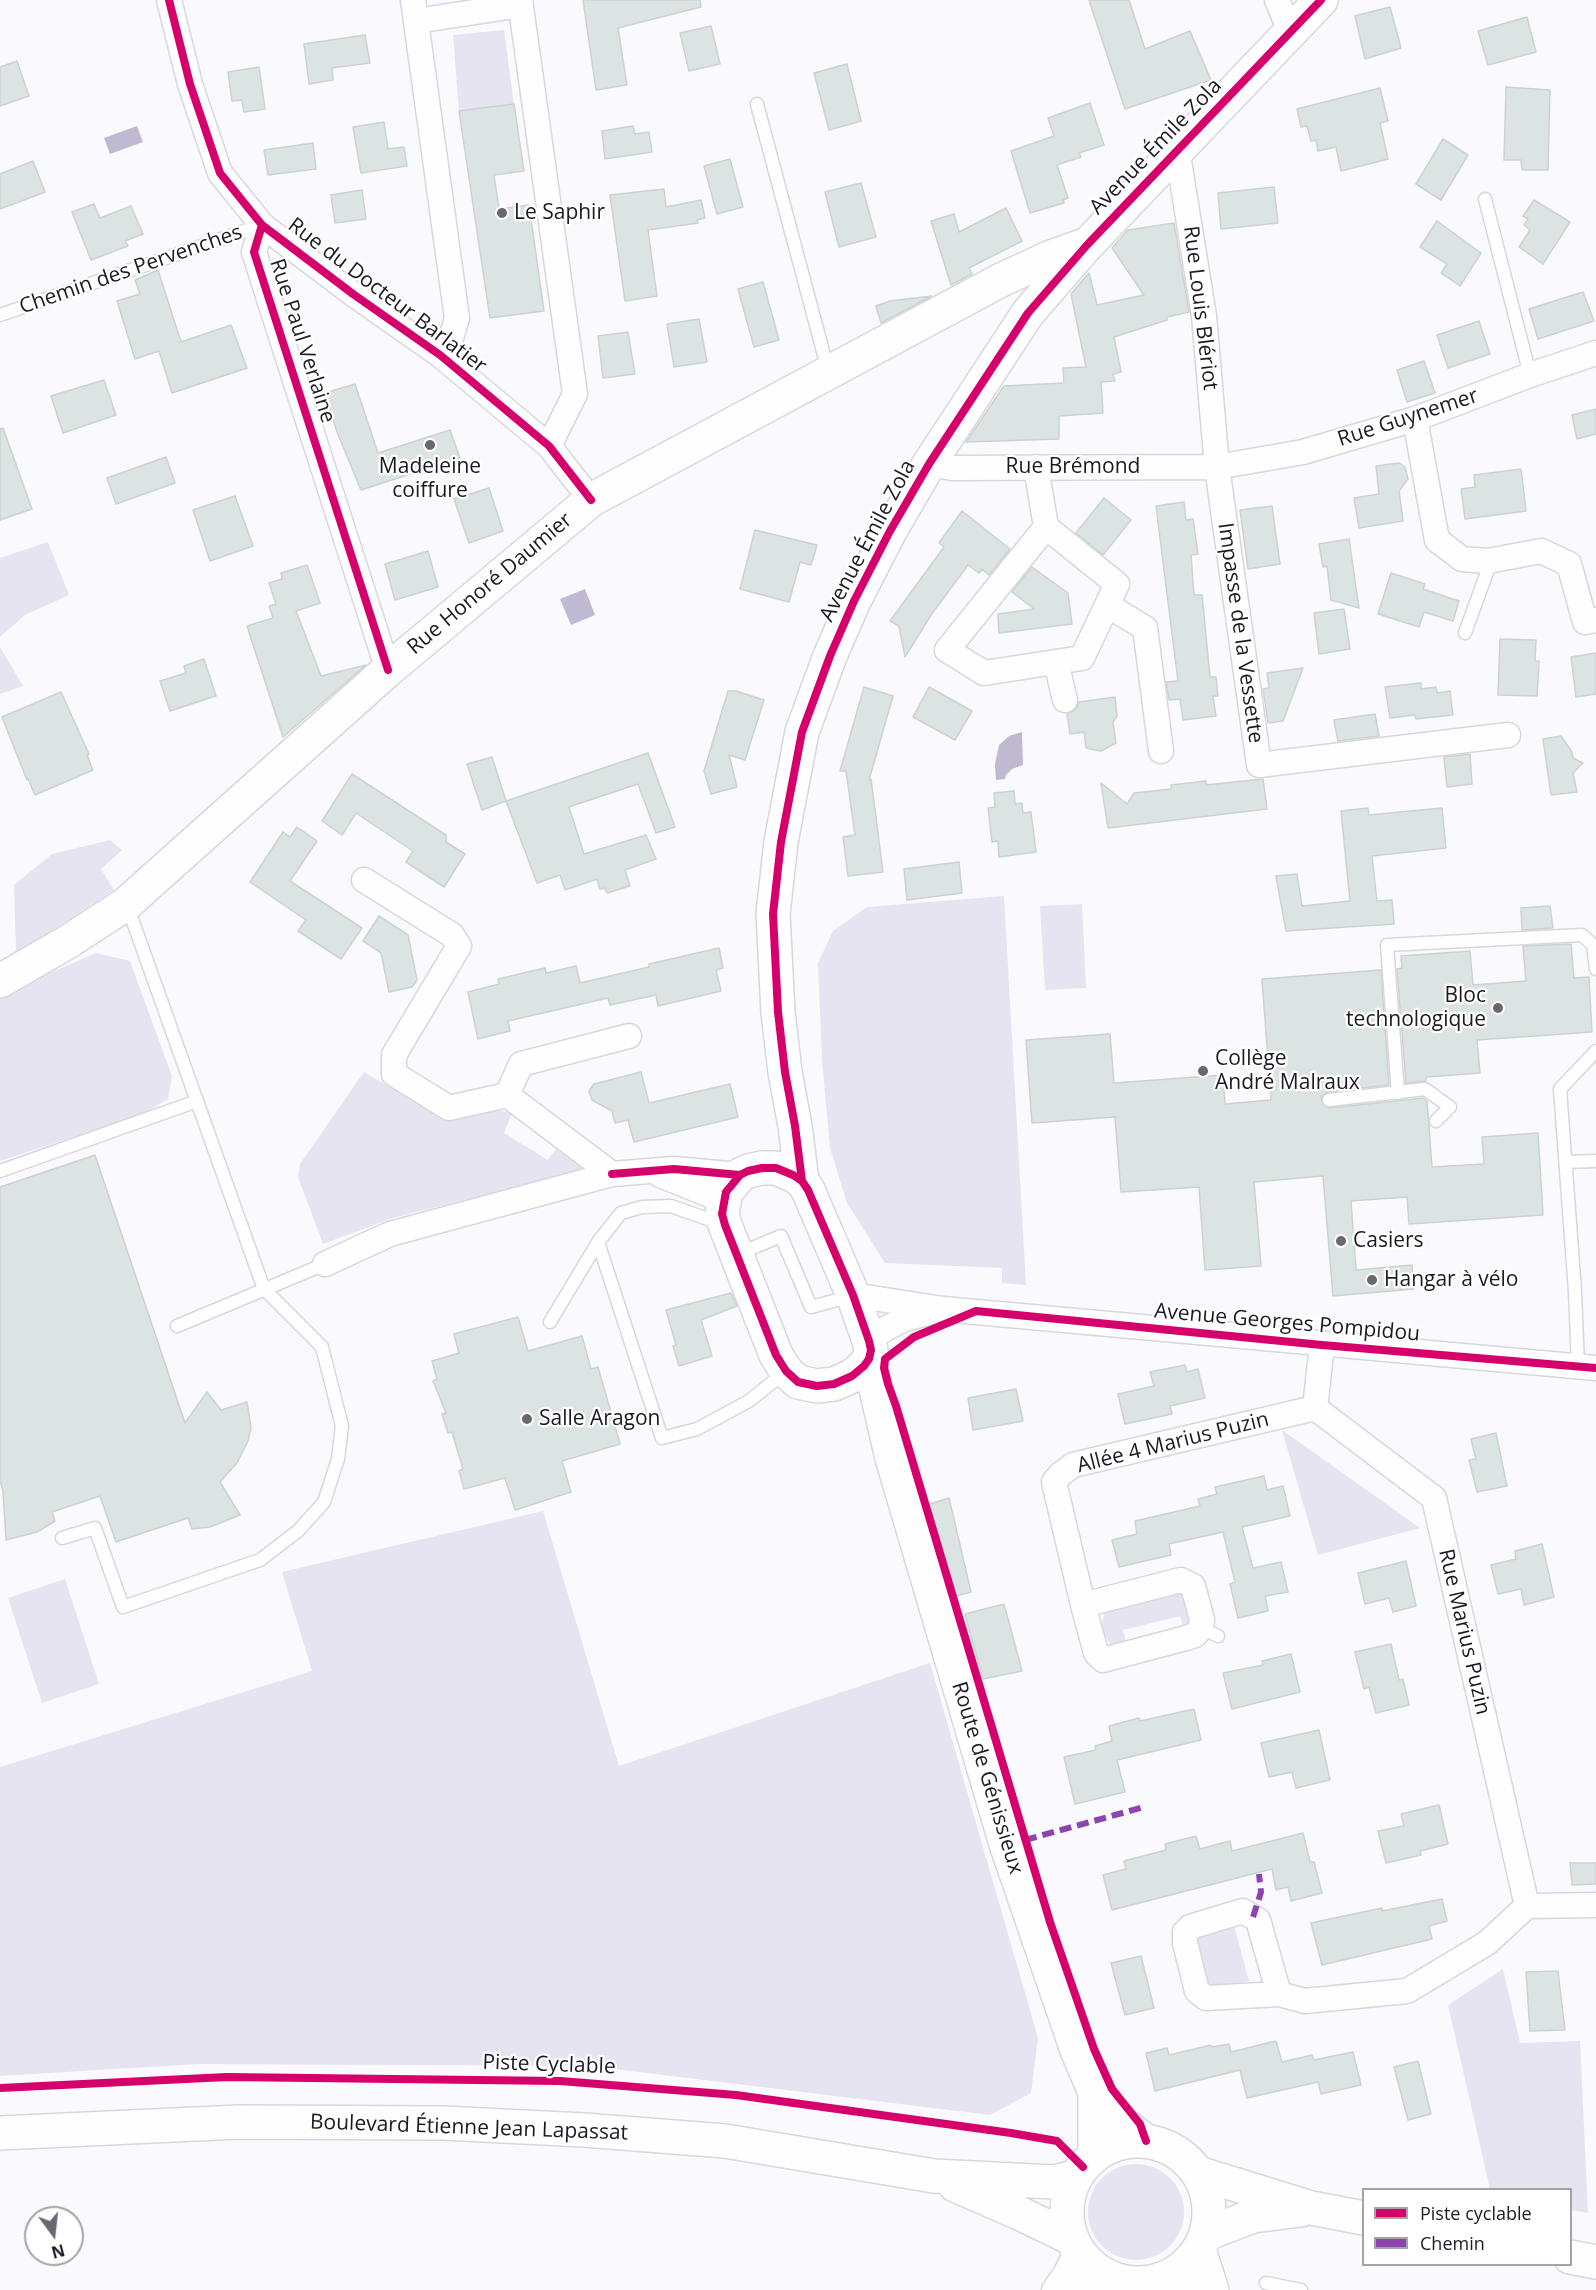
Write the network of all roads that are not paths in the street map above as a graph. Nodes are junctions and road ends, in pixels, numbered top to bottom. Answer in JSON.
{"nodes":[{"id":1,"x":170,"y":0,"type":"edge"},
{"id":2,"x":1277,"y":0,"type":"edge"},
{"id":3,"x":1321,"y":0,"type":"edge"},
{"id":4,"x":521,"y":3,"type":"edge"},
{"id":5,"x":414,"y":10,"type":"edge"},
{"id":6,"x":1293,"y":28,"type":"junction"},
{"id":7,"x":757,"y":104,"type":"dead end"},
{"id":8,"x":1178,"y":149,"type":"junction"},
{"id":9,"x":1485,"y":199,"type":"dead end"},
{"id":10,"x":262,"y":225,"type":"junction"},
{"id":11,"x":1087,"y":245,"type":"junction"},
{"id":12,"x":1001,"y":280,"type":"junction"},
{"id":13,"x":1033,"y":306,"type":"junction"},
{"id":14,"x":0,"y":315,"type":"edge"},
{"id":15,"x":938,"y":315,"type":"junction"},
{"id":16,"x":1596,"y":353,"type":"edge"},
{"id":17,"x":440,"y":355,"type":"junction"},
{"id":18,"x":829,"y":374,"type":"junction"},
{"id":19,"x":1530,"y":375,"type":"junction"},
{"id":20,"x":1416,"y":419,"type":"junction"},
{"id":21,"x":549,"y":446,"type":"junction"},
{"id":22,"x":929,"y":464,"type":"junction"},
{"id":23,"x":1036,"y":467,"type":"junction"},
{"id":24,"x":1217,"y":467,"type":"junction"},
{"id":25,"x":591,"y":500,"type":"junction"},
{"id":26,"x":1046,"y":527,"type":"junction"},
{"id":27,"x":1491,"y":561,"type":"junction"},
{"id":28,"x":1107,"y":604,"type":"junction"},
{"id":29,"x":1596,"y":620,"type":"edge"},
{"id":30,"x":1465,"y":633,"type":"dead end"},
{"id":31,"x":1056,"y":662,"type":"junction"},
{"id":32,"x":388,"y":670,"type":"junction"},
{"id":33,"x":1065,"y":700,"type":"dead end"},
{"id":34,"x":1508,"y":735,"type":"dead end"},
{"id":35,"x":1161,"y":751,"type":"dead end"},
{"id":36,"x":364,"y":880,"type":"dead end"},
{"id":37,"x":126,"y":904,"type":"junction"},
{"id":38,"x":1596,"y":969,"type":"edge"},
{"id":39,"x":0,"y":981,"type":"edge"},
{"id":40,"x":629,"y":1036,"type":"dead end"},
{"id":41,"x":1596,"y":1051,"type":"edge"},
{"id":42,"x":1398,"y":1093,"type":"junction"},
{"id":43,"x":507,"y":1095,"type":"junction"},
{"id":44,"x":1329,"y":1100,"type":"dead end"},
{"id":45,"x":197,"y":1101,"type":"junction"},
{"id":46,"x":1436,"y":1121,"type":"dead end"},
{"id":47,"x":795,"y":1126,"type":"junction"},
{"id":48,"x":1596,"y":1161,"type":"edge"},
{"id":49,"x":1566,"y":1162,"type":"junction"},
{"id":50,"x":0,"y":1171,"type":"edge"},
{"id":51,"x":649,"y":1172,"type":"junction"},
{"id":52,"x":751,"y":1172,"type":"junction"},
{"id":53,"x":612,"y":1174,"type":"junction"},
{"id":54,"x":802,"y":1180,"type":"junction"},
{"id":55,"x":728,"y":1228,"type":"junction"},
{"id":56,"x":598,"y":1242,"type":"junction"},
{"id":57,"x":325,"y":1264,"type":"joint"},
{"id":58,"x":264,"y":1289,"type":"junction"},
{"id":59,"x":853,"y":1295,"type":"junction"},
{"id":60,"x":943,"y":1310,"type":"junction"},
{"id":61,"x":550,"y":1322,"type":"dead end"},
{"id":62,"x":177,"y":1326,"type":"dead end"},
{"id":63,"x":1322,"y":1345,"type":"junction"},
{"id":64,"x":869,"y":1350,"type":"junction"},
{"id":65,"x":1587,"y":1367,"type":"edge"},
{"id":66,"x":786,"y":1371,"type":"junction"},
{"id":67,"x":834,"y":1384,"type":"junction"},
{"id":68,"x":1315,"y":1408,"type":"junction"},
{"id":69,"x":892,"y":1458,"type":"junction"},
{"id":70,"x":62,"y":1538,"type":"dead end"},
{"id":71,"x":1083,"y":1605,"type":"junction"},
{"id":72,"x":1596,"y":1905,"type":"edge"},
{"id":73,"x":1527,"y":1906,"type":"junction"},
{"id":74,"x":1279,"y":1994,"type":"junction"},
{"id":75,"x":1095,"y":2093,"type":"junction"},
{"id":76,"x":0,"y":2133,"type":"edge"},
{"id":77,"x":1146,"y":2141,"type":"junction"},
{"id":78,"x":1085,"y":2166,"type":"junction"},
{"id":79,"x":1198,"y":2174,"type":"junction"},
{"id":80,"x":934,"y":2176,"type":"junction"},
{"id":81,"x":1311,"y":2208,"type":"junction"},
{"id":82,"x":1362,"y":2218,"type":"edge"},
{"id":83,"x":1202,"y":2242,"type":"junction"},
{"id":84,"x":1074,"y":2244,"type":"junction"},
{"id":85,"x":1572,"y":2257,"type":"edge"},
{"id":86,"x":1596,"y":2262,"type":"edge"},
{"id":87,"x":1114,"y":2280,"type":"junction"},
{"id":88,"x":1266,"y":2283,"type":"dead end"},
{"id":89,"x":1171,"y":2285,"type":"edge"},
{"id":90,"x":1054,"y":2290,"type":"edge"},
{"id":91,"x":1072,"y":2290,"type":"edge"},
{"id":92,"x":1212,"y":2290,"type":"edge"},
{"id":93,"x":1301,"y":2290,"type":"edge"}],
"edges":[{"from":1,"to":10,"type":"street"},
{"from":2,"to":6,"type":"street"},
{"from":3,"to":6,"type":"main road","name":"Avenue Émile Zola"},
{"from":4,"to":5,"type":"street"},
{"from":4,"to":21,"type":"street"},
{"from":5,"to":17,"type":"street","name":"Rue du Docteur Barlatier"},
{"from":6,"to":8,"type":"main road","name":"Avenue Émile Zola"},
{"from":7,"to":18,"type":"lane"},
{"from":8,"to":11,"type":"main road","name":"Avenue Émile Zola"},
{"from":8,"to":24,"type":"street","name":"Rue Louis Blériot"},
{"from":9,"to":19,"type":"lane"},
{"from":10,"to":14,"type":"lane","name":"Chemin des Pervenches"},
{"from":10,"to":17,"type":"street","name":"Rue du Docteur Barlatier"},
{"from":10,"to":32,"type":"street","name":"Rue Paul Verlaine"},
{"from":11,"to":12,"type":"main road","name":"Rue Honoré Daumier"},
{"from":11,"to":13,"type":"main road","name":"Avenue Émile Zola"},
{"from":12,"to":13,"type":"main road"},
{"from":12,"to":15,"type":"main road","name":"Rue Honoré Daumier"},
{"from":13,"to":15,"type":"main road","name":"Rue Honoré Daumier"},
{"from":13,"to":22,"type":"main road","name":"Avenue Émile Zola"},
{"from":15,"to":18,"type":"main road","name":"Rue Honoré Daumier"},
{"from":16,"to":19,"type":"street","name":"Rue Guynemer"},
{"from":17,"to":21,"type":"street","name":"Rue du Docteur Barlatier"},
{"from":18,"to":25,"type":"main road","name":"Rue Honoré Daumier"},
{"from":19,"to":20,"type":"street","name":"Rue Guynemer"},
{"from":20,"to":24,"type":"street","name":"Rue Guynemer"},
{"from":20,"to":27,"type":"street"},
{"from":21,"to":25,"type":"street","name":"Rue du Docteur Barlatier"},
{"from":22,"to":23,"type":"street","name":"Rue Brémond"},
{"from":22,"to":47,"type":"main road","name":"Avenue Émile Zola"},
{"from":23,"to":24,"type":"street","name":"Rue Brémond"},
{"from":23,"to":26,"type":"street"},
{"from":24,"to":34,"type":"street","name":"Impasse de la Vessette"},
{"from":25,"to":32,"type":"main road","name":"Rue Honoré Daumier"},
{"from":26,"to":28,"type":"street"},
{"from":26,"to":31,"type":"street"},
{"from":27,"to":29,"type":"street"},
{"from":27,"to":30,"type":"lane"},
{"from":28,"to":31,"type":"street"},
{"from":28,"to":35,"type":"street"},
{"from":31,"to":33,"type":"street"},
{"from":32,"to":37,"type":"main road","name":"Rue Honoré Daumier"},
{"from":36,"to":43,"type":"street"},
{"from":37,"to":39,"type":"main road","name":"Rue Honoré Daumier"},
{"from":37,"to":45,"type":"lane"},
{"from":38,"to":42,"type":"lane"},
{"from":40,"to":43,"type":"street"},
{"from":41,"to":49,"type":"lane"},
{"from":42,"to":44,"type":"lane"},
{"from":42,"to":46,"type":"lane"},
{"from":43,"to":53,"type":"street"},
{"from":45,"to":50,"type":"lane"},
{"from":45,"to":58,"type":"lane"},
{"from":47,"to":52,"type":"main road"},
{"from":47,"to":54,"type":"main road","name":"Route de Génissieux"},
{"from":48,"to":49,"type":"lane"},
{"from":49,"to":65,"type":"lane"},
{"from":51,"to":52,"type":"street"},
{"from":51,"to":53,"type":"street"},
{"from":51,"to":55,"type":"street"},
{"from":52,"to":54,"type":"main road"},
{"from":52,"to":55,"type":"main road"},
{"from":53,"to":57,"type":"street"},
{"from":54,"to":59,"type":"main road","name":"Route de Génissieux"},
{"from":55,"to":56,"type":"lane"},
{"from":55,"to":59,"type":"lane"},
{"from":55,"to":66,"type":"main road"},
{"from":56,"to":61,"type":"lane"},
{"from":56,"to":66,"type":"lane"},
{"from":57,"to":58,"type":"lane"},
{"from":58,"to":62,"type":"lane"},
{"from":58,"to":70,"type":"lane"},
{"from":59,"to":60,"type":"street","name":"Avenue Georges Pompidou"},
{"from":59,"to":64,"type":"main road","name":"Route de Génissieux"},
{"from":60,"to":63,"type":"street","name":"Avenue Georges Pompidou"},
{"from":60,"to":64,"type":"street","name":"Avenue Georges Pompidou"},
{"from":63,"to":65,"type":"street","name":"Avenue Georges Pompidou"},
{"from":63,"to":68,"type":"street"},
{"from":64,"to":67,"type":"main road"},
{"from":64,"to":69,"type":"main road","name":"Route de Génissieux"},
{"from":66,"to":67,"type":"main road"},
{"from":67,"to":69,"type":"main road","name":"Route de Génissieux"},
{"from":68,"to":71,"type":"street","name":"Allée 4 Marius Puzin"},
{"from":68,"to":73,"type":"street","name":"Rue Marius Puzin"},
{"from":69,"to":75,"type":"main road","name":"Route de Génissieux"},
{"from":71,"to":71,"type":"street","name":"Allée 4 Marius Puzin"},
{"from":72,"to":73,"type":"street"},
{"from":73,"to":74,"type":"street"},
{"from":74,"to":74,"type":"street"},
{"from":75,"to":77,"type":"main road","name":"Route de Génissieux"},
{"from":75,"to":78,"type":"main road","name":"Route de Génissieux"},
{"from":76,"to":80,"type":"main road","name":"Boulevard Étienne Jean Lapassat"},
{"from":77,"to":78,"type":"main road"},
{"from":77,"to":79,"type":"main road"},
{"from":78,"to":80,"type":"main road","name":"Boulevard Étienne Jean Lapassat"},
{"from":78,"to":84,"type":"main road"},
{"from":79,"to":81,"type":"main road"},
{"from":79,"to":83,"type":"main road"},
{"from":80,"to":84,"type":"main road","name":"Boulevard Étienne Jean Lapassat"},
{"from":81,"to":82,"type":"main road"},
{"from":81,"to":83,"type":"main road"},
{"from":83,"to":89,"type":"main road"},
{"from":83,"to":92,"type":"main road"},
{"from":84,"to":87,"type":"main road"},
{"from":84,"to":90,"type":"street"},
{"from":85,"to":86,"type":"main road"},
{"from":87,"to":89,"type":"main road"},
{"from":87,"to":91,"type":"street"},
{"from":88,"to":93,"type":"lane"}]}
